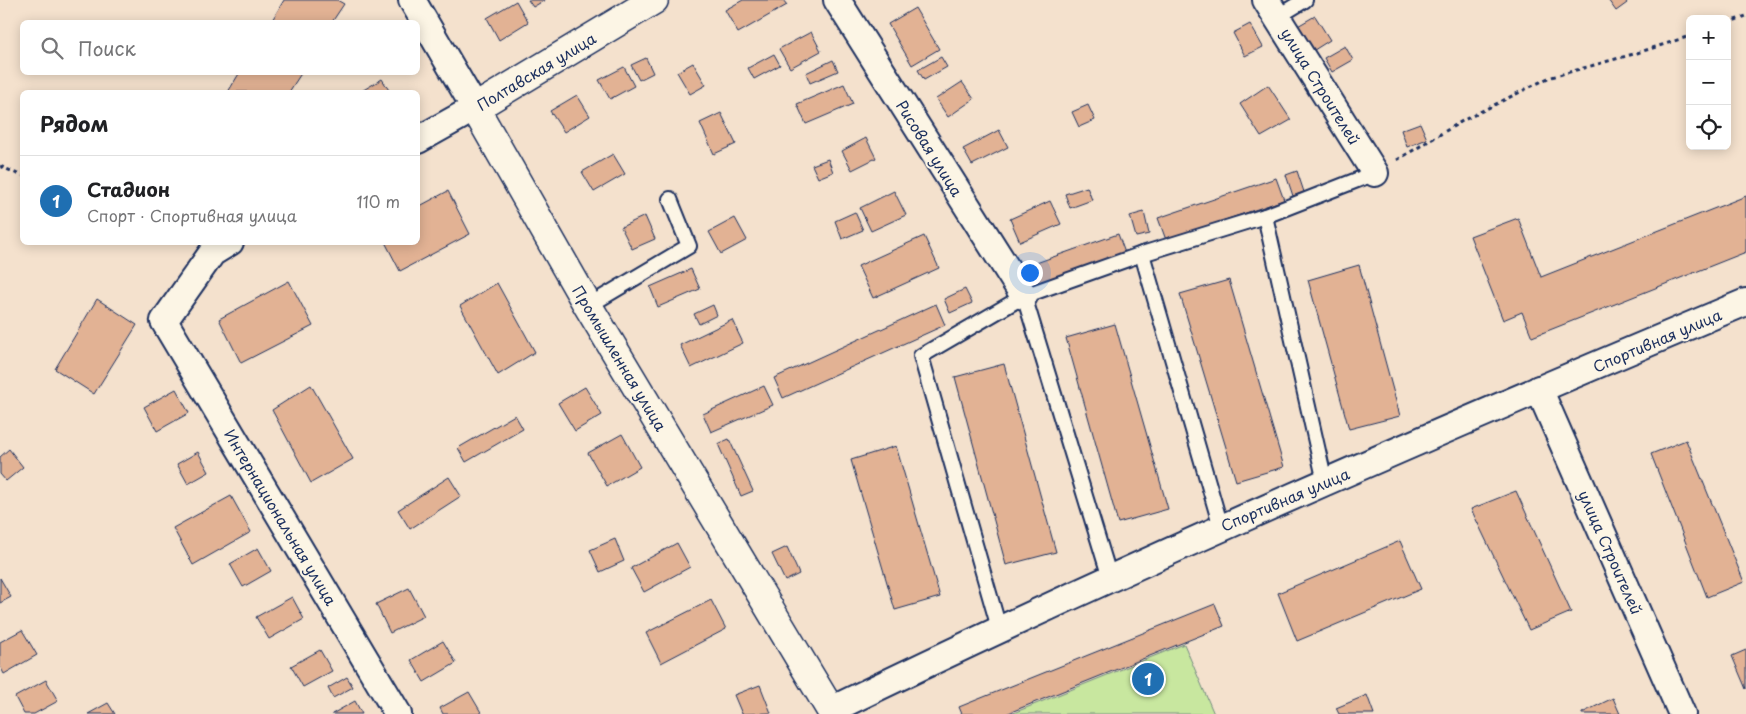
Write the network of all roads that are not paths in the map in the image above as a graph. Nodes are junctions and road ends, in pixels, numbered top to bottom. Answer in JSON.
{"nodes":[{"id":1,"x":412,"y":0,"type":"edge"},
{"id":2,"x":654,"y":0,"type":"edge"},
{"id":3,"x":836,"y":0,"type":"edge"},
{"id":4,"x":1305,"y":0,"type":"edge"},
{"id":5,"x":1272,"y":9,"type":"edge"},
{"id":6,"x":475,"y":108,"type":"junction"},
{"id":7,"x":420,"y":139,"type":"edge"},
{"id":8,"x":1375,"y":173,"type":"joint"},
{"id":9,"x":670,"y":199,"type":"dead end"},
{"id":10,"x":1265,"y":216,"type":"junction"},
{"id":11,"x":225,"y":245,"type":"edge"},
{"id":12,"x":1142,"y":254,"type":"junction"},
{"id":13,"x":1024,"y":296,"type":"junction"},
{"id":14,"x":1746,"y":302,"type":"edge"},
{"id":15,"x":588,"y":306,"type":"junction"},
{"id":16,"x":1539,"y":389,"type":"junction"},
{"id":17,"x":1326,"y":482,"type":"junction"},
{"id":18,"x":1220,"y":527,"type":"junction"},
{"id":19,"x":1110,"y":578,"type":"junction"},
{"id":20,"x":999,"y":628,"type":"junction"},
{"id":21,"x":832,"y":712,"type":"edge"},
{"id":22,"x":398,"y":714,"type":"edge"},
{"id":23,"x":1682,"y":714,"type":"edge"}],
"edges":[{"from":1,"to":6,"type":"street","name":"Промышленная улица"},
{"from":2,"to":6,"type":"street","name":"Полтавская улица"},
{"from":3,"to":13,"type":"street","name":"Рисовая улица"},
{"from":4,"to":5,"type":"lane"},
{"from":5,"to":8,"type":"street","name":"улица Строителей"},
{"from":6,"to":7,"type":"street","name":"Полтавская улица"},
{"from":6,"to":15,"type":"street","name":"Промышленная улица"},
{"from":8,"to":10,"type":"lane"},
{"from":9,"to":15,"type":"lane"},
{"from":10,"to":12,"type":"lane"},
{"from":10,"to":17,"type":"lane"},
{"from":11,"to":22,"type":"street","name":"Интернациональная улица"},
{"from":12,"to":13,"type":"lane"},
{"from":12,"to":18,"type":"lane"},
{"from":13,"to":19,"type":"lane"},
{"from":13,"to":20,"type":"lane"},
{"from":14,"to":16,"type":"street","name":"Спортивная улица"},
{"from":15,"to":21,"type":"street","name":"Промышленная улица"},
{"from":16,"to":17,"type":"street","name":"Спортивная улица"},
{"from":16,"to":23,"type":"street","name":"улица Строителей"},
{"from":17,"to":18,"type":"street","name":"Спортивная улица"},
{"from":18,"to":19,"type":"street","name":"Спортивная улица"},
{"from":19,"to":20,"type":"street","name":"Спортивная улица"},
{"from":20,"to":21,"type":"street","name":"Спортивная улица"}]}
